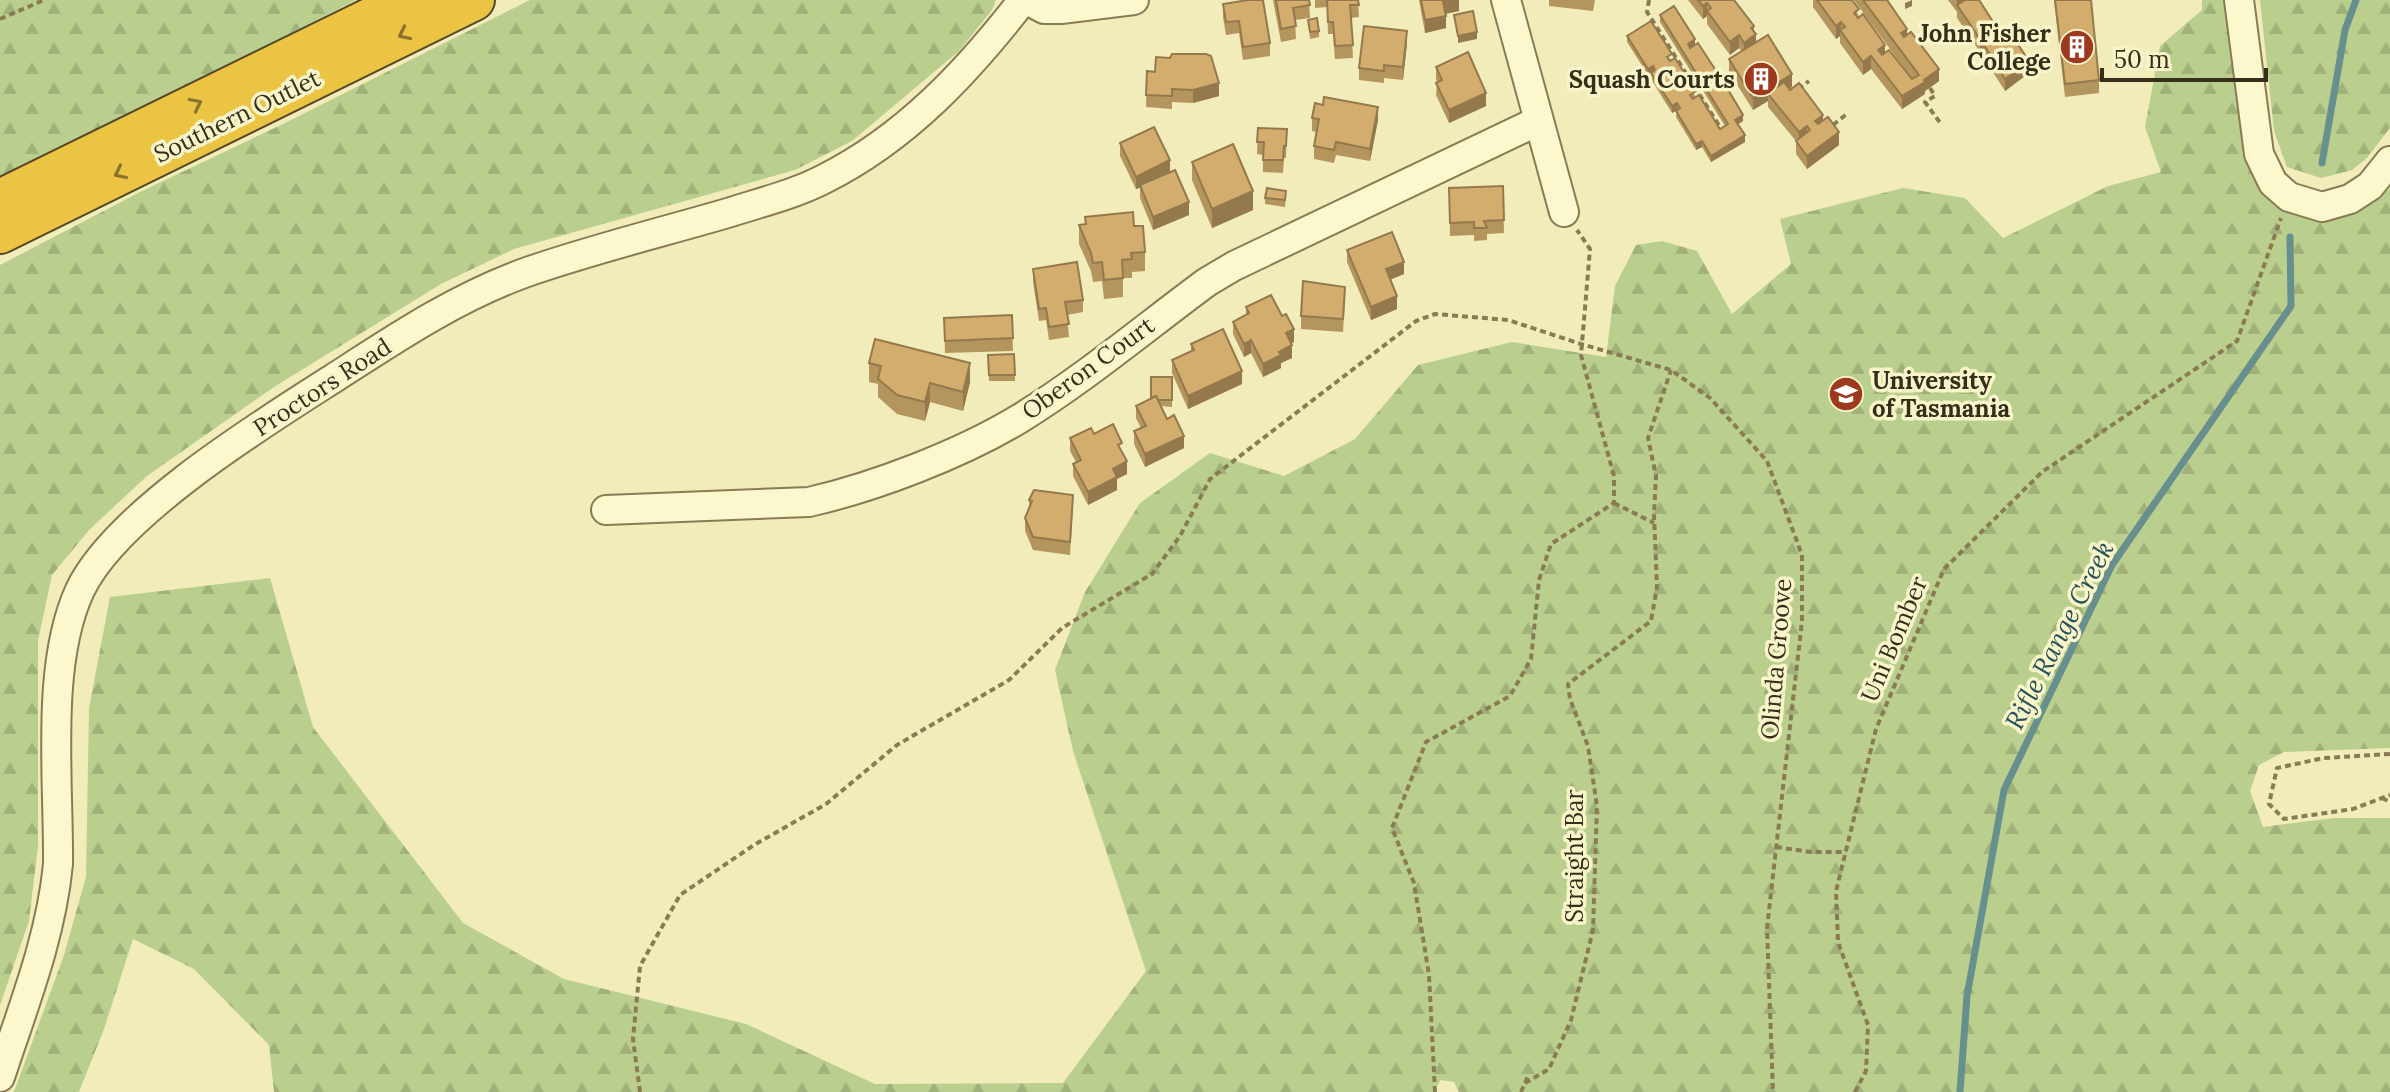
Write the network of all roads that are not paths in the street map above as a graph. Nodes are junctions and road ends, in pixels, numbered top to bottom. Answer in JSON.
{"nodes":[{"id":1,"x":408,"y":0,"type":"edge"},
{"id":2,"x":474,"y":0,"type":"edge"},
{"id":3,"x":1025,"y":0,"type":"edge"},
{"id":4,"x":1134,"y":0,"type":"edge"},
{"id":5,"x":1506,"y":0,"type":"edge"},
{"id":6,"x":2239,"y":0,"type":"edge"},
{"id":7,"x":1538,"y":121,"type":"junction"},
{"id":8,"x":2390,"y":161,"type":"edge"},
{"id":9,"x":0,"y":200,"type":"edge"},
{"id":10,"x":1564,"y":212,"type":"road end"},
{"id":11,"x":0,"y":233,"type":"edge"},
{"id":12,"x":606,"y":510,"type":"dead end"},
{"id":13,"x":0,"y":1077,"type":"edge"}],
"edges":[{"from":9,"to":1,"type":"highway","name":"Southern Outlet","one_way":true},
{"from":2,"to":11,"type":"highway","name":"Southern Outlet","one_way":true},
{"from":3,"to":4,"type":"street"},
{"from":3,"to":13,"type":"street","name":"Proctors Road"},
{"from":5,"to":7,"type":"street"},
{"from":6,"to":8,"type":"street"},
{"from":7,"to":10,"type":"street"},
{"from":7,"to":12,"type":"street","name":"Oberon Court"}]}
